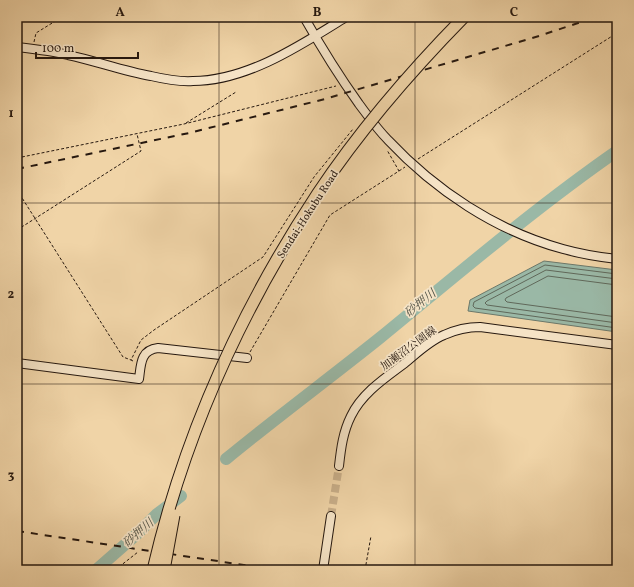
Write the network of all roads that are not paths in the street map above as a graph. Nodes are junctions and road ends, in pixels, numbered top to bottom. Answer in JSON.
{"nodes":[{"id":1,"x":304,"y":17,"type":"edge"},
{"id":2,"x":346,"y":17,"type":"edge"},
{"id":3,"x":464,"y":17,"type":"edge"},
{"id":4,"x":315,"y":36,"type":"junction"},
{"id":5,"x":17,"y":47,"type":"edge"},
{"id":6,"x":617,"y":259,"type":"edge"},
{"id":7,"x":617,"y":345,"type":"edge"},
{"id":8,"x":247,"y":358,"type":"road end"},
{"id":9,"x":17,"y":363,"type":"edge"},
{"id":10,"x":193,"y":439,"type":"junction"},
{"id":11,"x":338,"y":466,"type":"tunnel mouth"},
{"id":12,"x":331,"y":516,"type":"tunnel mouth"},
{"id":13,"x":153,"y":570,"type":"edge"},
{"id":14,"x":164,"y":570,"type":"edge"},
{"id":15,"x":323,"y":570,"type":"edge"}],
"edges":[{"from":1,"to":4,"type":"street"},
{"from":2,"to":4,"type":"street"},
{"from":3,"to":10,"type":"highway","name":"Sendai-Hokubu Road","bridge":true},
{"from":4,"to":5,"type":"street"},
{"from":4,"to":6,"type":"street"},
{"from":7,"to":11,"type":"street","name":"加瀬沼公園線"},
{"from":8,"to":9,"type":"street"},
{"from":10,"to":13,"type":"highway","name":"Sendai-Hokubu Road","bridge":true},
{"from":10,"to":14,"type":"highway","name":"Sendai-Hokubu Road","bridge":true},
{"from":12,"to":15,"type":"street"}]}
